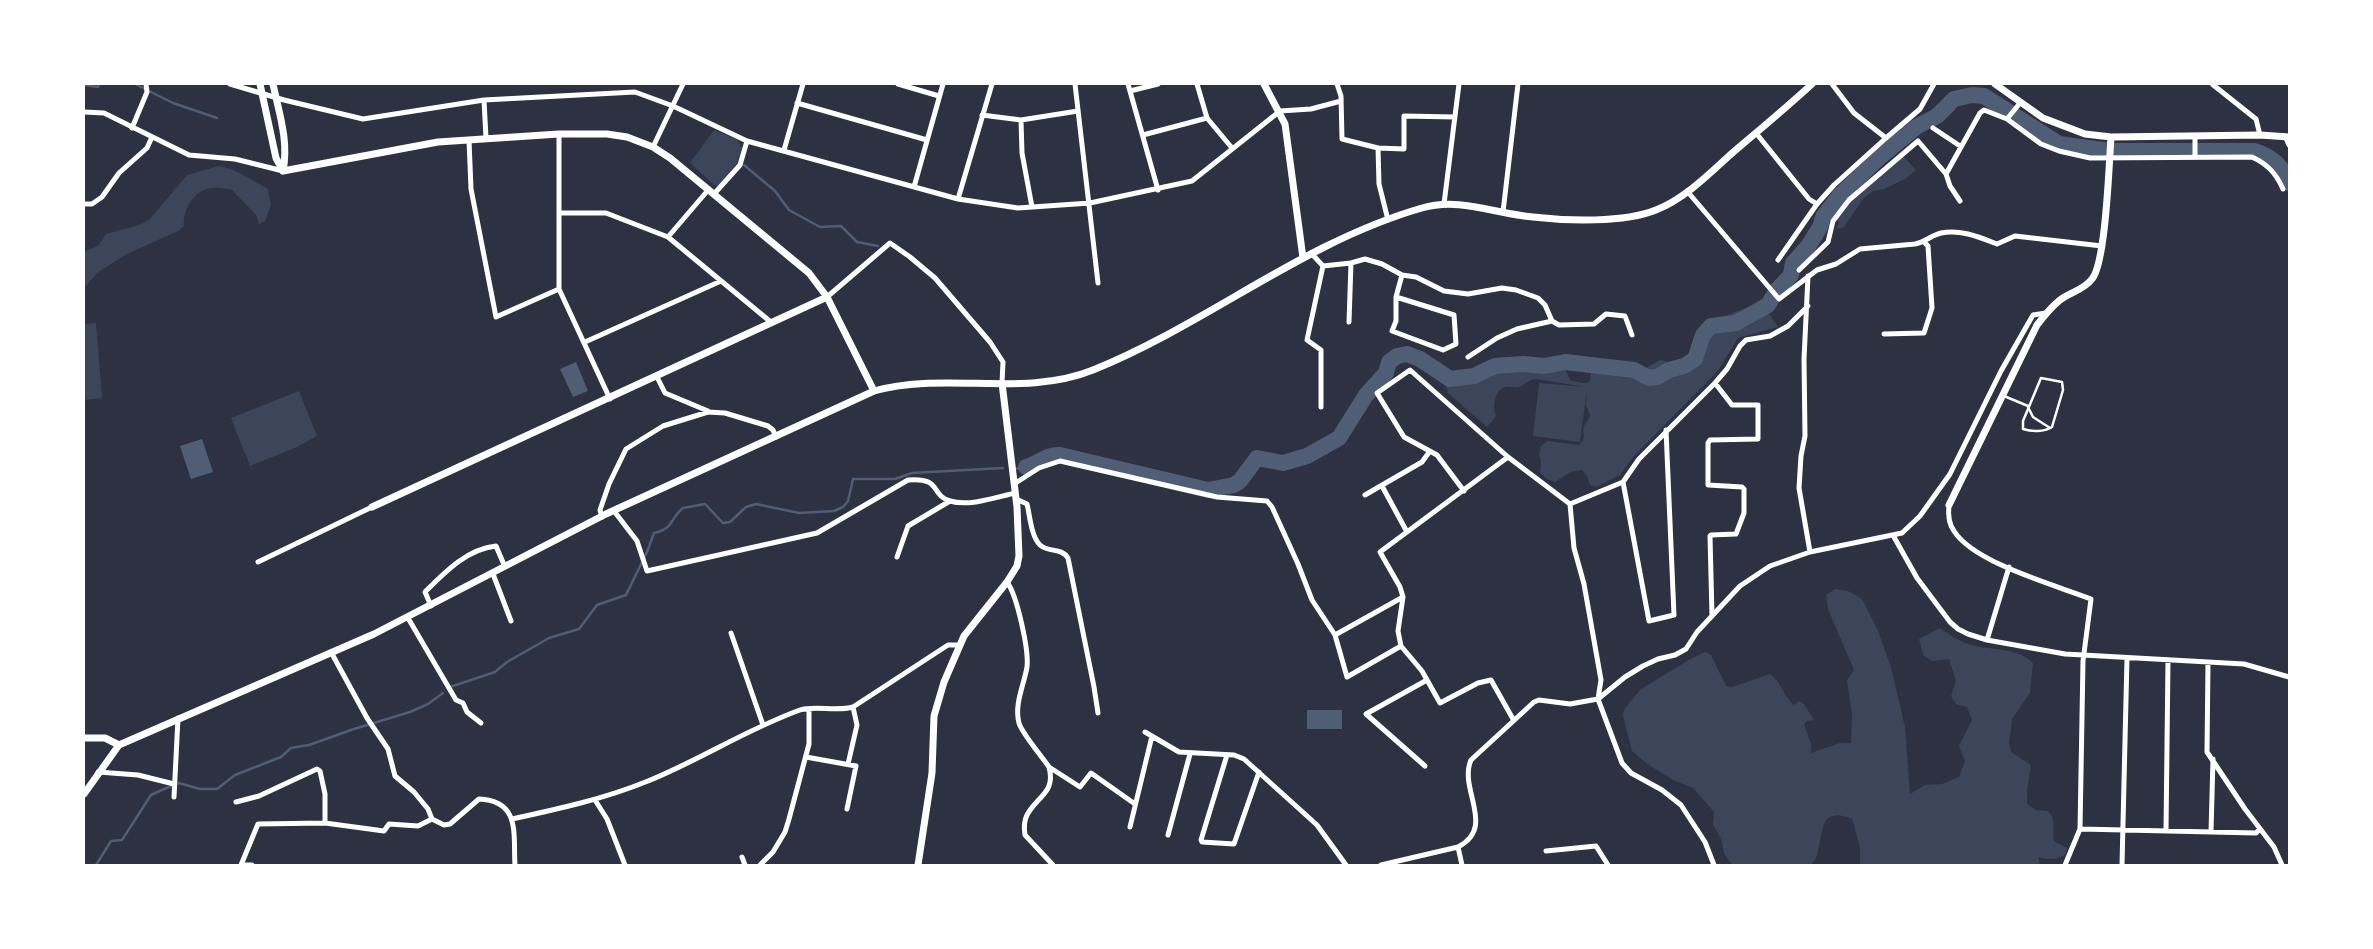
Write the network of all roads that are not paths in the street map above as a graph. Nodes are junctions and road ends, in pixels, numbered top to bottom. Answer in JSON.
{"nodes":[{"id":1,"x":146,"y":84,"type":"edge"},
{"id":2,"x":230,"y":84,"type":"edge"},
{"id":3,"x":260,"y":84,"type":"edge"},
{"id":4,"x":273,"y":84,"type":"edge"},
{"id":5,"x":683,"y":84,"type":"edge"},
{"id":6,"x":803,"y":84,"type":"edge"},
{"id":7,"x":898,"y":84,"type":"edge"},
{"id":8,"x":943,"y":84,"type":"edge"},
{"id":9,"x":992,"y":84,"type":"edge"},
{"id":10,"x":1075,"y":84,"type":"edge"},
{"id":11,"x":1128,"y":84,"type":"edge"},
{"id":12,"x":1158,"y":84,"type":"edge"},
{"id":13,"x":1198,"y":84,"type":"edge"},
{"id":14,"x":1264,"y":84,"type":"edge"},
{"id":15,"x":1338,"y":84,"type":"edge"},
{"id":16,"x":1459,"y":84,"type":"edge"},
{"id":17,"x":1518,"y":84,"type":"edge"},
{"id":18,"x":1812,"y":84,"type":"edge"},
{"id":19,"x":1832,"y":84,"type":"edge"},
{"id":20,"x":1934,"y":84,"type":"edge"},
{"id":21,"x":1994,"y":84,"type":"edge"},
{"id":22,"x":2212,"y":84,"type":"edge"},
{"id":23,"x":1130,"y":91,"type":"junction"},
{"id":24,"x":262,"y":93,"type":"junction"},
{"id":25,"x":939,"y":96,"type":"junction"},
{"id":26,"x":276,"y":98,"type":"junction"},
{"id":27,"x":484,"y":100,"type":"junction"},
{"id":28,"x":1341,"y":101,"type":"junction"},
{"id":29,"x":797,"y":103,"type":"junction"},
{"id":30,"x":2020,"y":103,"type":"junction"},
{"id":31,"x":673,"y":106,"type":"junction"},
{"id":32,"x":1078,"y":111,"type":"junction"},
{"id":33,"x":1280,"y":111,"type":"junction"},
{"id":34,"x":84,"y":112,"type":"edge"},
{"id":35,"x":982,"y":114,"type":"junction"},
{"id":36,"x":1455,"y":117,"type":"junction"},
{"id":37,"x":1207,"y":118,"type":"junction"},
{"id":38,"x":2008,"y":118,"type":"junction"},
{"id":39,"x":1021,"y":120,"type":"junction"},
{"id":40,"x":132,"y":128,"type":"junction"},
{"id":41,"x":1933,"y":128,"type":"dead end"},
{"id":42,"x":1756,"y":133,"type":"junction"},
{"id":43,"x":559,"y":134,"type":"junction"},
{"id":44,"x":2260,"y":135,"type":"junction"},
{"id":45,"x":1143,"y":136,"type":"junction"},
{"id":46,"x":2287,"y":136,"type":"edge"},
{"id":47,"x":152,"y":137,"type":"junction"},
{"id":48,"x":2111,"y":137,"type":"junction"},
{"id":49,"x":486,"y":138,"type":"junction"},
{"id":50,"x":1886,"y":138,"type":"junction"},
{"id":51,"x":469,"y":140,"type":"junction"},
{"id":52,"x":927,"y":140,"type":"junction"},
{"id":53,"x":2195,"y":140,"type":"junction"},
{"id":54,"x":747,"y":141,"type":"junction"},
{"id":55,"x":2289,"y":145,"type":"edge"},
{"id":56,"x":1960,"y":146,"type":"junction"},
{"id":57,"x":653,"y":147,"type":"junction"},
{"id":58,"x":1232,"y":148,"type":"junction"},
{"id":59,"x":1378,"y":148,"type":"junction"},
{"id":60,"x":784,"y":150,"type":"junction"},
{"id":61,"x":2195,"y":155,"type":"junction"},
{"id":62,"x":2110,"y":156,"type":"junction"},
{"id":63,"x":283,"y":171,"type":"junction"},
{"id":64,"x":1946,"y":174,"type":"junction"},
{"id":65,"x":914,"y":187,"type":"junction"},
{"id":66,"x":2282,"y":189,"type":"dead end"},
{"id":67,"x":1158,"y":190,"type":"junction"},
{"id":68,"x":1687,"y":191,"type":"junction"},
{"id":69,"x":712,"y":192,"type":"junction"},
{"id":70,"x":958,"y":199,"type":"junction"},
{"id":71,"x":1960,"y":201,"type":"dead end"},
{"id":72,"x":1090,"y":203,"type":"junction"},
{"id":73,"x":84,"y":204,"type":"edge"},
{"id":74,"x":1444,"y":204,"type":"junction"},
{"id":75,"x":1817,"y":204,"type":"junction"},
{"id":76,"x":1032,"y":208,"type":"junction"},
{"id":77,"x":1504,"y":212,"type":"junction"},
{"id":78,"x":559,"y":213,"type":"junction"},
{"id":79,"x":1388,"y":220,"type":"junction"},
{"id":80,"x":668,"y":237,"type":"junction"},
{"id":81,"x":1924,"y":242,"type":"junction"},
{"id":82,"x":2102,"y":246,"type":"junction"},
{"id":83,"x":1311,"y":253,"type":"junction"},
{"id":84,"x":1303,"y":258,"type":"junction"},
{"id":85,"x":1778,"y":260,"type":"dead end"},
{"id":86,"x":1351,"y":263,"type":"junction"},
{"id":87,"x":1324,"y":266,"type":"junction"},
{"id":88,"x":1800,"y":270,"type":"dead end"},
{"id":89,"x":1402,"y":275,"type":"junction"},
{"id":90,"x":1808,"y":276,"type":"junction"},
{"id":91,"x":721,"y":281,"type":"junction"},
{"id":92,"x":1098,"y":283,"type":"dead end"},
{"id":93,"x":559,"y":289,"type":"junction"},
{"id":94,"x":827,"y":297,"type":"junction"},
{"id":95,"x":1396,"y":297,"type":"junction"},
{"id":96,"x":1808,"y":306,"type":"junction"},
{"id":97,"x":2046,"y":313,"type":"junction"},
{"id":98,"x":1552,"y":321,"type":"junction"},
{"id":99,"x":1348,"y":322,"type":"dead end"},
{"id":100,"x":772,"y":323,"type":"junction"},
{"id":101,"x":1884,"y":334,"type":"dead end"},
{"id":102,"x":1632,"y":335,"type":"dead end"},
{"id":103,"x":585,"y":342,"type":"junction"},
{"id":104,"x":1468,"y":357,"type":"dead end"},
{"id":105,"x":657,"y":377,"type":"junction"},
{"id":106,"x":1002,"y":383,"type":"junction"},
{"id":107,"x":1715,"y":383,"type":"junction"},
{"id":108,"x":874,"y":391,"type":"junction"},
{"id":109,"x":2002,"y":396,"type":"junction"},
{"id":110,"x":610,"y":398,"type":"junction"},
{"id":111,"x":2028,"y":406,"type":"junction"},
{"id":112,"x":1321,"y":407,"type":"dead end"},
{"id":113,"x":708,"y":412,"type":"junction"},
{"id":114,"x":2050,"y":428,"type":"junction"},
{"id":115,"x":1666,"y":430,"type":"junction"},
{"id":116,"x":776,"y":437,"type":"junction"},
{"id":117,"x":1430,"y":452,"type":"junction"},
{"id":118,"x":1508,"y":457,"type":"junction"},
{"id":119,"x":1014,"y":480,"type":"junction"},
{"id":120,"x":1623,"y":482,"type":"junction"},
{"id":121,"x":1382,"y":486,"type":"junction"},
{"id":122,"x":1464,"y":491,"type":"junction"},
{"id":123,"x":1016,"y":496,"type":"junction"},
{"id":124,"x":1365,"y":496,"type":"dead end"},
{"id":125,"x":950,"y":501,"type":"junction"},
{"id":126,"x":1570,"y":504,"type":"junction"},
{"id":127,"x":1949,"y":505,"type":"joint"},
{"id":128,"x":372,"y":508,"type":"joint"},
{"id":129,"x":614,"y":511,"type":"junction"},
{"id":130,"x":602,"y":517,"type":"junction"},
{"id":131,"x":1408,"y":532,"type":"junction"},
{"id":132,"x":1894,"y":537,"type":"junction"},
{"id":133,"x":1810,"y":552,"type":"junction"},
{"id":134,"x":897,"y":557,"type":"dead end"},
{"id":135,"x":258,"y":562,"type":"dead end"},
{"id":136,"x":2009,"y":567,"type":"junction"},
{"id":137,"x":505,"y":568,"type":"junction"},
{"id":138,"x":493,"y":574,"type":"junction"},
{"id":139,"x":1007,"y":582,"type":"junction"},
{"id":140,"x":1403,"y":597,"type":"junction"},
{"id":141,"x":431,"y":606,"type":"junction"},
{"id":142,"x":1712,"y":616,"type":"junction"},
{"id":143,"x":408,"y":618,"type":"junction"},
{"id":144,"x":511,"y":621,"type":"dead end"},
{"id":145,"x":731,"y":634,"type":"dead end"},
{"id":146,"x":1335,"y":635,"type":"junction"},
{"id":147,"x":1987,"y":640,"type":"junction"},
{"id":148,"x":959,"y":645,"type":"junction"},
{"id":149,"x":1401,"y":646,"type":"junction"},
{"id":150,"x":331,"y":652,"type":"junction"},
{"id":151,"x":2084,"y":654,"type":"junction"},
{"id":152,"x":2127,"y":658,"type":"junction"},
{"id":153,"x":2168,"y":660,"type":"junction"},
{"id":154,"x":2208,"y":663,"type":"junction"},
{"id":155,"x":2289,"y":677,"type":"edge"},
{"id":156,"x":1427,"y":680,"type":"junction"},
{"id":157,"x":1598,"y":699,"type":"junction"},
{"id":158,"x":853,"y":707,"type":"junction"},
{"id":159,"x":809,"y":710,"type":"junction"},
{"id":160,"x":1098,"y":714,"type":"dead end"},
{"id":161,"x":178,"y":718,"type":"junction"},
{"id":162,"x":1513,"y":719,"type":"junction"},
{"id":163,"x":482,"y":723,"type":"dead end"},
{"id":164,"x":762,"y":725,"type":"junction"},
{"id":165,"x":1145,"y":732,"type":"dead end"},
{"id":166,"x":1152,"y":736,"type":"junction"},
{"id":167,"x":84,"y":738,"type":"edge"},
{"id":168,"x":119,"y":745,"type":"junction"},
{"id":169,"x":1190,"y":754,"type":"junction"},
{"id":170,"x":1227,"y":755,"type":"junction"},
{"id":171,"x":806,"y":757,"type":"junction"},
{"id":172,"x":2213,"y":758,"type":"junction"},
{"id":173,"x":848,"y":764,"type":"junction"},
{"id":174,"x":1425,"y":766,"type":"dead end"},
{"id":175,"x":1049,"y":767,"type":"junction"},
{"id":176,"x":98,"y":772,"type":"junction"},
{"id":177,"x":1259,"y":772,"type":"junction"},
{"id":178,"x":174,"y":786,"type":"junction"},
{"id":179,"x":84,"y":794,"type":"edge"},
{"id":180,"x":174,"y":797,"type":"dead end"},
{"id":181,"x":595,"y":800,"type":"junction"},
{"id":182,"x":236,"y":802,"type":"dead end"},
{"id":183,"x":1135,"y":804,"type":"junction"},
{"id":184,"x":847,"y":809,"type":"dead end"},
{"id":185,"x":512,"y":818,"type":"junction"},
{"id":186,"x":432,"y":819,"type":"junction"},
{"id":187,"x":325,"y":823,"type":"junction"},
{"id":188,"x":1130,"y":827,"type":"dead end"},
{"id":189,"x":2080,"y":829,"type":"junction"},
{"id":190,"x":2260,"y":829,"type":"junction"},
{"id":191,"x":2123,"y":831,"type":"junction"},
{"id":192,"x":2166,"y":831,"type":"junction"},
{"id":193,"x":2211,"y":832,"type":"junction"},
{"id":194,"x":1168,"y":835,"type":"dead end"},
{"id":195,"x":1458,"y":847,"type":"junction"},
{"id":196,"x":1546,"y":851,"type":"dead end"},
{"id":197,"x":742,"y":857,"type":"dead end"},
{"id":198,"x":241,"y":865,"type":"edge"},
{"id":199,"x":252,"y":865,"type":"edge"},
{"id":200,"x":515,"y":865,"type":"edge"},
{"id":201,"x":625,"y":865,"type":"edge"},
{"id":202,"x":745,"y":865,"type":"edge"},
{"id":203,"x":760,"y":865,"type":"edge"},
{"id":204,"x":918,"y":865,"type":"edge"},
{"id":205,"x":1053,"y":865,"type":"edge"},
{"id":206,"x":1346,"y":865,"type":"edge"},
{"id":207,"x":1382,"y":865,"type":"edge"},
{"id":208,"x":1462,"y":865,"type":"edge"},
{"id":209,"x":1608,"y":865,"type":"edge"},
{"id":210,"x":1714,"y":865,"type":"edge"},
{"id":211,"x":2065,"y":865,"type":"edge"},
{"id":212,"x":2122,"y":865,"type":"edge"},
{"id":213,"x":2282,"y":865,"type":"edge"}],
"edges":[{"from":1,"to":40,"type":"street"},
{"from":2,"to":24,"type":"street"},
{"from":3,"to":24,"type":"street"},
{"from":4,"to":26,"type":"street"},
{"from":5,"to":31,"type":"street"},
{"from":6,"to":29,"type":"street"},
{"from":7,"to":25,"type":"street"},
{"from":8,"to":25,"type":"street"},
{"from":9,"to":35,"type":"street"},
{"from":10,"to":32,"type":"street"},
{"from":11,"to":23,"type":"street"},
{"from":12,"to":23,"type":"street"},
{"from":13,"to":37,"type":"street"},
{"from":14,"to":33,"type":"street"},
{"from":15,"to":28,"type":"street"},
{"from":16,"to":36,"type":"street"},
{"from":17,"to":77,"type":"street"},
{"from":18,"to":42,"type":"street"},
{"from":19,"to":50,"type":"street"},
{"from":20,"to":50,"type":"street"},
{"from":21,"to":30,"type":"street"},
{"from":22,"to":44,"type":"street"},
{"from":23,"to":45,"type":"street"},
{"from":24,"to":26,"type":"street"},
{"from":24,"to":63,"type":"street"},
{"from":25,"to":52,"type":"street"},
{"from":26,"to":27,"type":"street"},
{"from":26,"to":63,"type":"street"},
{"from":27,"to":31,"type":"street"},
{"from":27,"to":49,"type":"street"},
{"from":28,"to":33,"type":"street"},
{"from":28,"to":59,"type":"street"},
{"from":29,"to":52,"type":"street"},
{"from":29,"to":60,"type":"street"},
{"from":30,"to":38,"type":"street"},
{"from":30,"to":48,"type":"street"},
{"from":31,"to":54,"type":"street"},
{"from":31,"to":57,"type":"street"},
{"from":32,"to":39,"type":"street"},
{"from":32,"to":72,"type":"street"},
{"from":33,"to":58,"type":"street"},
{"from":33,"to":84,"type":"street"},
{"from":34,"to":40,"type":"street"},
{"from":35,"to":39,"type":"street"},
{"from":35,"to":70,"type":"street"},
{"from":36,"to":59,"type":"street"},
{"from":36,"to":74,"type":"street"},
{"from":37,"to":45,"type":"street"},
{"from":37,"to":58,"type":"street"},
{"from":38,"to":56,"type":"street"},
{"from":38,"to":62,"type":"street"},
{"from":39,"to":76,"type":"street"},
{"from":40,"to":47,"type":"street"},
{"from":41,"to":56,"type":"street"},
{"from":42,"to":68,"type":"street"},
{"from":42,"to":75,"type":"street"},
{"from":43,"to":49,"type":"street"},
{"from":43,"to":57,"type":"street"},
{"from":43,"to":78,"type":"street"},
{"from":44,"to":46,"type":"street"},
{"from":44,"to":53,"type":"street"},
{"from":45,"to":67,"type":"street"},
{"from":46,"to":55,"type":"street"},
{"from":47,"to":63,"type":"street"},
{"from":47,"to":73,"type":"street"},
{"from":48,"to":53,"type":"street"},
{"from":48,"to":62,"type":"street"},
{"from":49,"to":51,"type":"street"},
{"from":50,"to":75,"type":"street"},
{"from":51,"to":63,"type":"street"},
{"from":51,"to":93,"type":"street"},
{"from":52,"to":65,"type":"street"},
{"from":53,"to":61,"type":"street"},
{"from":54,"to":60,"type":"street"},
{"from":54,"to":69,"type":"street"},
{"from":56,"to":64,"type":"street"},
{"from":57,"to":69,"type":"street"},
{"from":58,"to":67,"type":"street"},
{"from":59,"to":79,"type":"street"},
{"from":60,"to":65,"type":"street"},
{"from":61,"to":62,"type":"street"},
{"from":61,"to":66,"type":"street"},
{"from":62,"to":82,"type":"street"},
{"from":64,"to":71,"type":"street"},
{"from":64,"to":88,"type":"street"},
{"from":65,"to":70,"type":"street"},
{"from":67,"to":72,"type":"street"},
{"from":68,"to":77,"type":"street"},
{"from":68,"to":90,"type":"street"},
{"from":69,"to":80,"type":"street"},
{"from":69,"to":94,"type":"street"},
{"from":70,"to":76,"type":"street"},
{"from":72,"to":76,"type":"street"},
{"from":72,"to":92,"type":"street"},
{"from":74,"to":77,"type":"street"},
{"from":74,"to":79,"type":"street"},
{"from":75,"to":85,"type":"street"},
{"from":78,"to":80,"type":"street"},
{"from":78,"to":93,"type":"street"},
{"from":79,"to":83,"type":"street"},
{"from":80,"to":91,"type":"street"},
{"from":81,"to":82,"type":"street"},
{"from":81,"to":90,"type":"street"},
{"from":81,"to":101,"type":"street"},
{"from":82,"to":97,"type":"street"},
{"from":83,"to":84,"type":"street"},
{"from":83,"to":87,"type":"street"},
{"from":84,"to":106,"type":"street"},
{"from":86,"to":87,"type":"street"},
{"from":86,"to":89,"type":"street"},
{"from":86,"to":99,"type":"street"},
{"from":87,"to":112,"type":"street"},
{"from":89,"to":95,"type":"street"},
{"from":89,"to":98,"type":"street"},
{"from":90,"to":96,"type":"street"},
{"from":91,"to":100,"type":"street"},
{"from":91,"to":103,"type":"street"},
{"from":93,"to":103,"type":"street"},
{"from":94,"to":100,"type":"street"},
{"from":94,"to":106,"type":"street"},
{"from":94,"to":108,"type":"street"},
{"from":95,"to":95,"type":"street"},
{"from":96,"to":107,"type":"street"},
{"from":96,"to":133,"type":"street"},
{"from":97,"to":109,"type":"street"},
{"from":97,"to":132,"type":"street"},
{"from":98,"to":102,"type":"street"},
{"from":98,"to":104,"type":"street"},
{"from":100,"to":105,"type":"street"},
{"from":103,"to":110,"type":"street"},
{"from":105,"to":110,"type":"street"},
{"from":105,"to":113,"type":"street"},
{"from":106,"to":108,"type":"street"},
{"from":106,"to":119,"type":"street"},
{"from":107,"to":115,"type":"street"},
{"from":107,"to":142,"type":"street"},
{"from":108,"to":116,"type":"street"},
{"from":109,"to":111,"type":"lane"},
{"from":109,"to":127,"type":"street"},
{"from":110,"to":128,"type":"street"},
{"from":111,"to":114,"type":"lane"},
{"from":111,"to":114,"type":"lane"},
{"from":111,"to":114,"type":"lane"},
{"from":113,"to":116,"type":"street"},
{"from":113,"to":130,"type":"street"},
{"from":115,"to":120,"type":"street"},
{"from":115,"to":120,"type":"street"},
{"from":116,"to":129,"type":"street"},
{"from":117,"to":118,"type":"street"},
{"from":117,"to":121,"type":"street"},
{"from":117,"to":122,"type":"street"},
{"from":118,"to":122,"type":"street"},
{"from":118,"to":126,"type":"street"},
{"from":119,"to":123,"type":"street"},
{"from":119,"to":146,"type":"street"},
{"from":120,"to":126,"type":"street"},
{"from":121,"to":124,"type":"street"},
{"from":121,"to":131,"type":"street"},
{"from":122,"to":131,"type":"street"},
{"from":123,"to":125,"type":"street"},
{"from":123,"to":139,"type":"street"},
{"from":123,"to":160,"type":"street"},
{"from":125,"to":129,"type":"street"},
{"from":125,"to":134,"type":"street"},
{"from":126,"to":157,"type":"street"},
{"from":127,"to":136,"type":"street"},
{"from":128,"to":135,"type":"street"},
{"from":129,"to":130,"type":"street"},
{"from":130,"to":137,"type":"street"},
{"from":131,"to":140,"type":"street"},
{"from":132,"to":133,"type":"street"},
{"from":132,"to":147,"type":"street"},
{"from":133,"to":142,"type":"street"},
{"from":136,"to":147,"type":"street"},
{"from":136,"to":151,"type":"street"},
{"from":137,"to":138,"type":"street"},
{"from":137,"to":141,"type":"street"},
{"from":138,"to":141,"type":"street"},
{"from":138,"to":144,"type":"street"},
{"from":139,"to":148,"type":"street"},
{"from":139,"to":175,"type":"street"},
{"from":140,"to":146,"type":"street"},
{"from":140,"to":149,"type":"street"},
{"from":141,"to":143,"type":"street"},
{"from":142,"to":157,"type":"street"},
{"from":143,"to":150,"type":"street"},
{"from":143,"to":163,"type":"street"},
{"from":145,"to":164,"type":"street"},
{"from":146,"to":149,"type":"street"},
{"from":147,"to":151,"type":"street"},
{"from":148,"to":158,"type":"street"},
{"from":148,"to":204,"type":"street"},
{"from":149,"to":156,"type":"street"},
{"from":150,"to":161,"type":"street"},
{"from":150,"to":186,"type":"street"},
{"from":151,"to":152,"type":"street"},
{"from":151,"to":189,"type":"street"},
{"from":152,"to":153,"type":"street"},
{"from":152,"to":191,"type":"street"},
{"from":153,"to":154,"type":"street"},
{"from":153,"to":192,"type":"street"},
{"from":154,"to":155,"type":"street"},
{"from":154,"to":172,"type":"street"},
{"from":156,"to":162,"type":"street"},
{"from":156,"to":174,"type":"street"},
{"from":157,"to":162,"type":"street"},
{"from":157,"to":210,"type":"street"},
{"from":158,"to":159,"type":"street"},
{"from":158,"to":173,"type":"street"},
{"from":159,"to":164,"type":"street"},
{"from":159,"to":171,"type":"street"},
{"from":161,"to":168,"type":"street"},
{"from":161,"to":178,"type":"street"},
{"from":162,"to":195,"type":"street"},
{"from":164,"to":181,"type":"street"},
{"from":165,"to":166,"type":"street"},
{"from":166,"to":169,"type":"street"},
{"from":166,"to":183,"type":"street"},
{"from":167,"to":168,"type":"street"},
{"from":168,"to":176,"type":"street"},
{"from":169,"to":170,"type":"street"},
{"from":169,"to":194,"type":"street"},
{"from":170,"to":177,"type":"street"},
{"from":170,"to":177,"type":"street"},
{"from":171,"to":173,"type":"street"},
{"from":171,"to":203,"type":"street"},
{"from":172,"to":190,"type":"street"},
{"from":172,"to":193,"type":"street"},
{"from":173,"to":184,"type":"street"},
{"from":175,"to":183,"type":"street"},
{"from":175,"to":205,"type":"street"},
{"from":176,"to":178,"type":"street"},
{"from":176,"to":179,"type":"street"},
{"from":177,"to":206,"type":"street"},
{"from":178,"to":180,"type":"street"},
{"from":181,"to":185,"type":"street"},
{"from":181,"to":201,"type":"street"},
{"from":182,"to":187,"type":"street"},
{"from":183,"to":188,"type":"street"},
{"from":185,"to":186,"type":"street"},
{"from":185,"to":200,"type":"street"},
{"from":186,"to":187,"type":"street"},
{"from":187,"to":198,"type":"street"},
{"from":189,"to":191,"type":"street"},
{"from":189,"to":211,"type":"street"},
{"from":190,"to":193,"type":"street"},
{"from":190,"to":213,"type":"street"},
{"from":191,"to":192,"type":"street"},
{"from":191,"to":212,"type":"street"},
{"from":192,"to":193,"type":"street"},
{"from":195,"to":207,"type":"street"},
{"from":195,"to":208,"type":"street"},
{"from":196,"to":209,"type":"street"},
{"from":197,"to":202,"type":"street"},
{"from":198,"to":199,"type":"street"}]}
